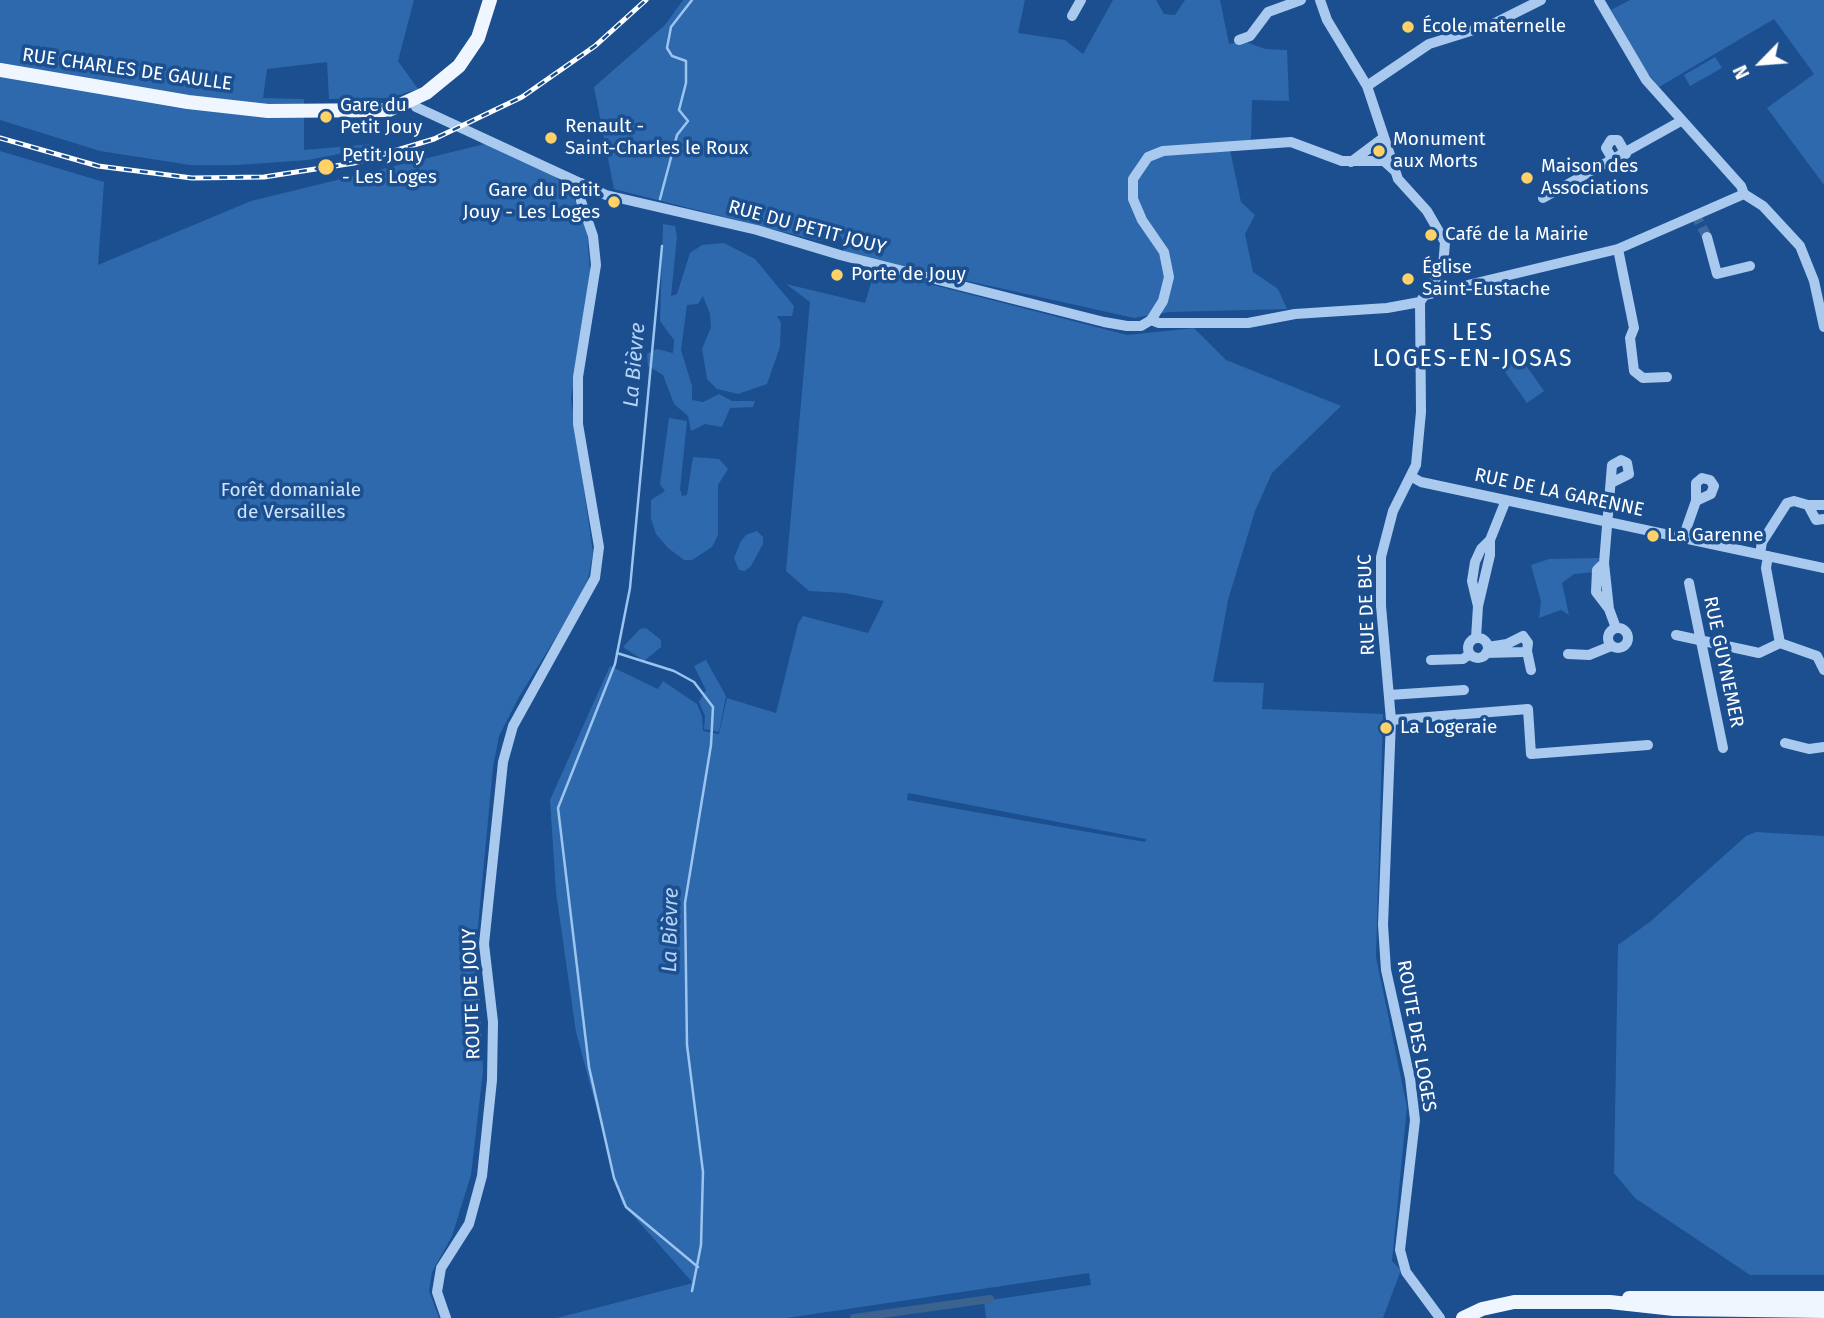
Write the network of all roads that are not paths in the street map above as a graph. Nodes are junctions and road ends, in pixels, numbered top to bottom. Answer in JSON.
{"nodes":[{"id":1,"x":490,"y":0,"type":"edge"},
{"id":2,"x":1081,"y":0,"type":"edge"},
{"id":3,"x":1301,"y":0,"type":"edge"},
{"id":4,"x":1320,"y":0,"type":"edge"},
{"id":5,"x":1541,"y":0,"type":"edge"},
{"id":6,"x":1599,"y":0,"type":"edge"},
{"id":7,"x":1072,"y":16,"type":"dead end"},
{"id":8,"x":1239,"y":40,"type":"dead end"},
{"id":9,"x":0,"y":70,"type":"edge"},
{"id":10,"x":1367,"y":86,"type":"junction"},
{"id":11,"x":407,"y":102,"type":"junction"},
{"id":12,"x":1681,"y":121,"type":"junction"},
{"id":13,"x":1383,"y":138,"type":"junction"},
{"id":14,"x":1626,"y":153,"type":"junction"},
{"id":15,"x":1613,"y":160,"type":"junction"},
{"id":16,"x":1352,"y":162,"type":"junction"},
{"id":17,"x":1394,"y":170,"type":"junction"},
{"id":18,"x":581,"y":183,"type":"junction"},
{"id":19,"x":1744,"y":194,"type":"junction"},
{"id":20,"x":1543,"y":198,"type":"dead end"},
{"id":21,"x":1707,"y":237,"type":"tunnel mouth"},
{"id":22,"x":1618,"y":249,"type":"junction"},
{"id":23,"x":1749,"y":266,"type":"dead end"},
{"id":24,"x":1423,"y":299,"type":"junction"},
{"id":25,"x":1151,"y":320,"type":"junction"},
{"id":26,"x":1824,"y":326,"type":"edge"},
{"id":27,"x":1667,"y":377,"type":"dead end"},
{"id":28,"x":1412,"y":477,"type":"junction"},
{"id":29,"x":1613,"y":482,"type":"dead end"},
{"id":30,"x":1506,"y":500,"type":"junction"},
{"id":31,"x":1696,"y":501,"type":"junction"},
{"id":32,"x":1808,"y":505,"type":"junction"},
{"id":33,"x":1824,"y":505,"type":"edge"},
{"id":34,"x":1824,"y":519,"type":"edge"},
{"id":35,"x":1608,"y":521,"type":"junction"},
{"id":36,"x":1683,"y":538,"type":"junction"},
{"id":37,"x":1764,"y":555,"type":"junction"},
{"id":38,"x":1824,"y":568,"type":"edge"},
{"id":39,"x":1689,"y":583,"type":"dead end"},
{"id":40,"x":1616,"y":628,"type":"junction"},
{"id":41,"x":1676,"y":635,"type":"dead end"},
{"id":42,"x":1476,"y":638,"type":"junction"},
{"id":43,"x":1701,"y":640,"type":"junction"},
{"id":44,"x":1780,"y":643,"type":"junction"},
{"id":45,"x":1611,"y":646,"type":"junction"},
{"id":46,"x":1487,"y":650,"type":"junction"},
{"id":47,"x":1470,"y":654,"type":"junction"},
{"id":48,"x":1568,"y":654,"type":"dead end"},
{"id":49,"x":1431,"y":660,"type":"dead end"},
{"id":50,"x":1531,"y":670,"type":"dead end"},
{"id":51,"x":1824,"y":670,"type":"edge"},
{"id":52,"x":1464,"y":690,"type":"dead end"},
{"id":53,"x":1389,"y":695,"type":"junction"},
{"id":54,"x":1391,"y":720,"type":"junction"},
{"id":55,"x":1785,"y":743,"type":"dead end"},
{"id":56,"x":1648,"y":745,"type":"dead end"},
{"id":57,"x":1824,"y":747,"type":"edge"},
{"id":58,"x":1723,"y":748,"type":"dead end"},
{"id":59,"x":1386,"y":873,"type":"joint"},
{"id":60,"x":1824,"y":1298,"type":"edge"},
{"id":61,"x":1609,"y":1302,"type":"junction"},
{"id":62,"x":1824,"y":1311,"type":"edge"},
{"id":63,"x":446,"y":1318,"type":"edge"},
{"id":64,"x":1440,"y":1318,"type":"edge"},
{"id":65,"x":1463,"y":1318,"type":"edge"}],
"edges":[{"from":1,"to":11,"type":"main road","name":"RUE CHARLES DE GAULLE"},
{"from":2,"to":7,"type":"street"},
{"from":3,"to":8,"type":"street"},
{"from":4,"to":10,"type":"street"},
{"from":5,"to":10,"type":"street"},
{"from":6,"to":12,"type":"street"},
{"from":9,"to":11,"type":"main road","name":"RUE CHARLES DE GAULLE"},
{"from":10,"to":13,"type":"street"},
{"from":11,"to":18,"type":"street","name":"RUE DU PETIT JOUY"},
{"from":12,"to":14,"type":"street"},
{"from":12,"to":19,"type":"street"},
{"from":13,"to":16,"type":"street"},
{"from":13,"to":17,"type":"street"},
{"from":14,"to":15,"type":"street"},
{"from":14,"to":15,"type":"street"},
{"from":15,"to":20,"type":"street"},
{"from":16,"to":17,"type":"street"},
{"from":16,"to":25,"type":"street"},
{"from":17,"to":24,"type":"street"},
{"from":18,"to":25,"type":"street","name":"RUE DU PETIT JOUY"},
{"from":18,"to":63,"type":"street","name":"ROUTE DE JOUY"},
{"from":19,"to":22,"type":"street","name":"RUE DU PETIT JOUY"},
{"from":19,"to":26,"type":"street"},
{"from":21,"to":23,"type":"street"},
{"from":22,"to":24,"type":"street","name":"RUE DU PETIT JOUY"},
{"from":22,"to":27,"type":"street"},
{"from":24,"to":25,"type":"street","name":"RUE DU PETIT JOUY"},
{"from":24,"to":28,"type":"street","name":"RUE DE BUC"},
{"from":28,"to":30,"type":"street","name":"RUE DE LA GARENNE"},
{"from":28,"to":53,"type":"street","name":"RUE DE BUC"},
{"from":29,"to":35,"type":"street"},
{"from":30,"to":35,"type":"street","name":"RUE DE LA GARENNE"},
{"from":30,"to":42,"type":"street"},
{"from":31,"to":31,"type":"street"},
{"from":31,"to":36,"type":"street"},
{"from":32,"to":33,"type":"street"},
{"from":32,"to":34,"type":"street"},
{"from":32,"to":37,"type":"street"},
{"from":35,"to":36,"type":"street","name":"RUE DE LA GARENNE"},
{"from":35,"to":40,"type":"street"},
{"from":36,"to":37,"type":"street","name":"RUE DE LA GARENNE"},
{"from":37,"to":38,"type":"street","name":"RUE DE LA GARENNE"},
{"from":37,"to":44,"type":"street"},
{"from":39,"to":43,"type":"street","name":"RUE GUYNEMER"},
{"from":40,"to":45,"type":"street"},
{"from":40,"to":45,"type":"street"},
{"from":41,"to":43,"type":"street"},
{"from":42,"to":46,"type":"street"},
{"from":42,"to":47,"type":"street"},
{"from":43,"to":44,"type":"street"},
{"from":43,"to":58,"type":"street","name":"RUE GUYNEMER"},
{"from":44,"to":51,"type":"street"},
{"from":45,"to":48,"type":"street"},
{"from":46,"to":47,"type":"street"},
{"from":46,"to":50,"type":"street"},
{"from":47,"to":49,"type":"street"},
{"from":52,"to":53,"type":"street"},
{"from":53,"to":54,"type":"street","name":"RUE DE BUC"},
{"from":54,"to":56,"type":"street"},
{"from":54,"to":59,"type":"street","name":"RUE DE BUC"},
{"from":55,"to":57,"type":"street"},
{"from":59,"to":64,"type":"street","name":"ROUTE DES LOGES"},
{"from":60,"to":61,"type":"main road"},
{"from":61,"to":62,"type":"main road"},
{"from":61,"to":65,"type":"main road"}]}
